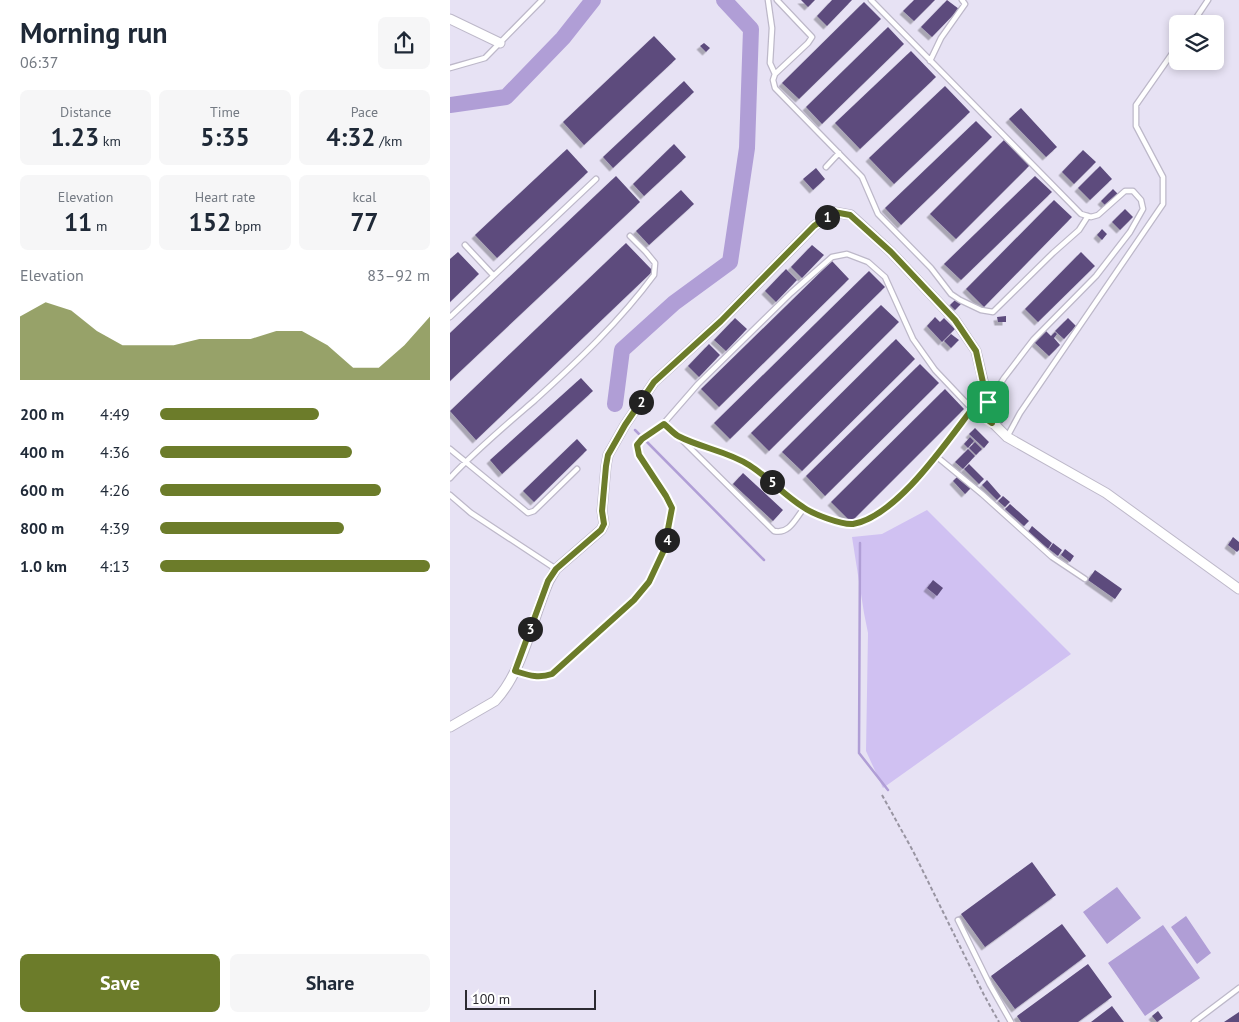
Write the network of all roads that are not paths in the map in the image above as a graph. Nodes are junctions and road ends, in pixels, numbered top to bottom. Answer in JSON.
{"nodes":[{"id":1,"x":542,"y":0,"type":"edge"},
{"id":2,"x":768,"y":0,"type":"edge"},
{"id":3,"x":777,"y":0,"type":"edge"},
{"id":4,"x":871,"y":0,"type":"edge"},
{"id":5,"x":962,"y":0,"type":"edge"},
{"id":6,"x":1208,"y":0,"type":"edge"},
{"id":7,"x":1198,"y":15,"type":"edge"},
{"id":8,"x":450,"y":19,"type":"edge"},
{"id":9,"x":500,"y":43,"type":"junction"},
{"id":10,"x":1169,"y":58,"type":"edge"},
{"id":11,"x":930,"y":61,"type":"junction"},
{"id":12,"x":450,"y":68,"type":"edge"},
{"id":13,"x":775,"y":74,"type":"junction"},
{"id":14,"x":839,"y":153,"type":"junction"},
{"id":15,"x":826,"y":167,"type":"dead end"},
{"id":16,"x":596,"y":179,"type":"dead end"},
{"id":17,"x":1088,"y":216,"type":"junction"},
{"id":18,"x":630,"y":236,"type":"dead end"},
{"id":19,"x":465,"y":245,"type":"dead end"},
{"id":20,"x":494,"y":275,"type":"junction"},
{"id":21,"x":450,"y":317,"type":"edge"},
{"id":22,"x":988,"y":402,"type":"junction"},
{"id":23,"x":972,"y":409,"type":"junction"},
{"id":24,"x":992,"y":423,"type":"junction"},
{"id":25,"x":664,"y":424,"type":"junction"},
{"id":26,"x":677,"y":436,"type":"junction"},
{"id":27,"x":1007,"y":437,"type":"junction"},
{"id":28,"x":450,"y":449,"type":"edge"},
{"id":29,"x":936,"y":456,"type":"junction"},
{"id":30,"x":465,"y":462,"type":"junction"},
{"id":31,"x":577,"y":469,"type":"dead end"},
{"id":32,"x":450,"y":478,"type":"edge"},
{"id":33,"x":450,"y":495,"type":"edge"},
{"id":34,"x":804,"y":508,"type":"junction"},
{"id":35,"x":556,"y":569,"type":"junction"},
{"id":36,"x":1084,"y":579,"type":"dead end"},
{"id":37,"x":1239,"y":589,"type":"edge"},
{"id":38,"x":515,"y":671,"type":"junction"},
{"id":39,"x":450,"y":727,"type":"edge"},
{"id":40,"x":958,"y":920,"type":"dead end"},
{"id":41,"x":1239,"y":988,"type":"edge"},
{"id":42,"x":1011,"y":1022,"type":"edge"},
{"id":43,"x":1194,"y":1022,"type":"edge"}],
"edges":[{"from":1,"to":9,"type":"lane"},
{"from":2,"to":13,"type":"lane"},
{"from":3,"to":13,"type":"lane"},
{"from":4,"to":11,"type":"lane"},
{"from":5,"to":11,"type":"lane"},
{"from":6,"to":7,"type":"lane"},
{"from":8,"to":9,"type":"street"},
{"from":9,"to":12,"type":"lane"},
{"from":10,"to":27,"type":"lane"},
{"from":11,"to":17,"type":"lane"},
{"from":13,"to":14,"type":"lane"},
{"from":14,"to":15,"type":"lane"},
{"from":14,"to":17,"type":"lane"},
{"from":16,"to":20,"type":"lane"},
{"from":17,"to":22,"type":"lane"},
{"from":18,"to":30,"type":"lane"},
{"from":19,"to":20,"type":"lane"},
{"from":20,"to":21,"type":"lane"},
{"from":22,"to":24,"type":"street"},
{"from":22,"to":35,"type":"street"},
{"from":23,"to":24,"type":"lane"},
{"from":23,"to":25,"type":"lane"},
{"from":23,"to":29,"type":"lane"},
{"from":24,"to":27,"type":"street"},
{"from":25,"to":26,"type":"lane"},
{"from":25,"to":38,"type":"lane"},
{"from":26,"to":34,"type":"lane"},
{"from":26,"to":34,"type":"lane"},
{"from":27,"to":37,"type":"street"},
{"from":28,"to":30,"type":"lane"},
{"from":29,"to":34,"type":"lane"},
{"from":29,"to":36,"type":"lane"},
{"from":30,"to":31,"type":"lane"},
{"from":30,"to":32,"type":"lane"},
{"from":33,"to":35,"type":"lane"},
{"from":35,"to":38,"type":"street"},
{"from":38,"to":39,"type":"street"},
{"from":40,"to":42,"type":"lane"},
{"from":41,"to":43,"type":"lane"}]}
